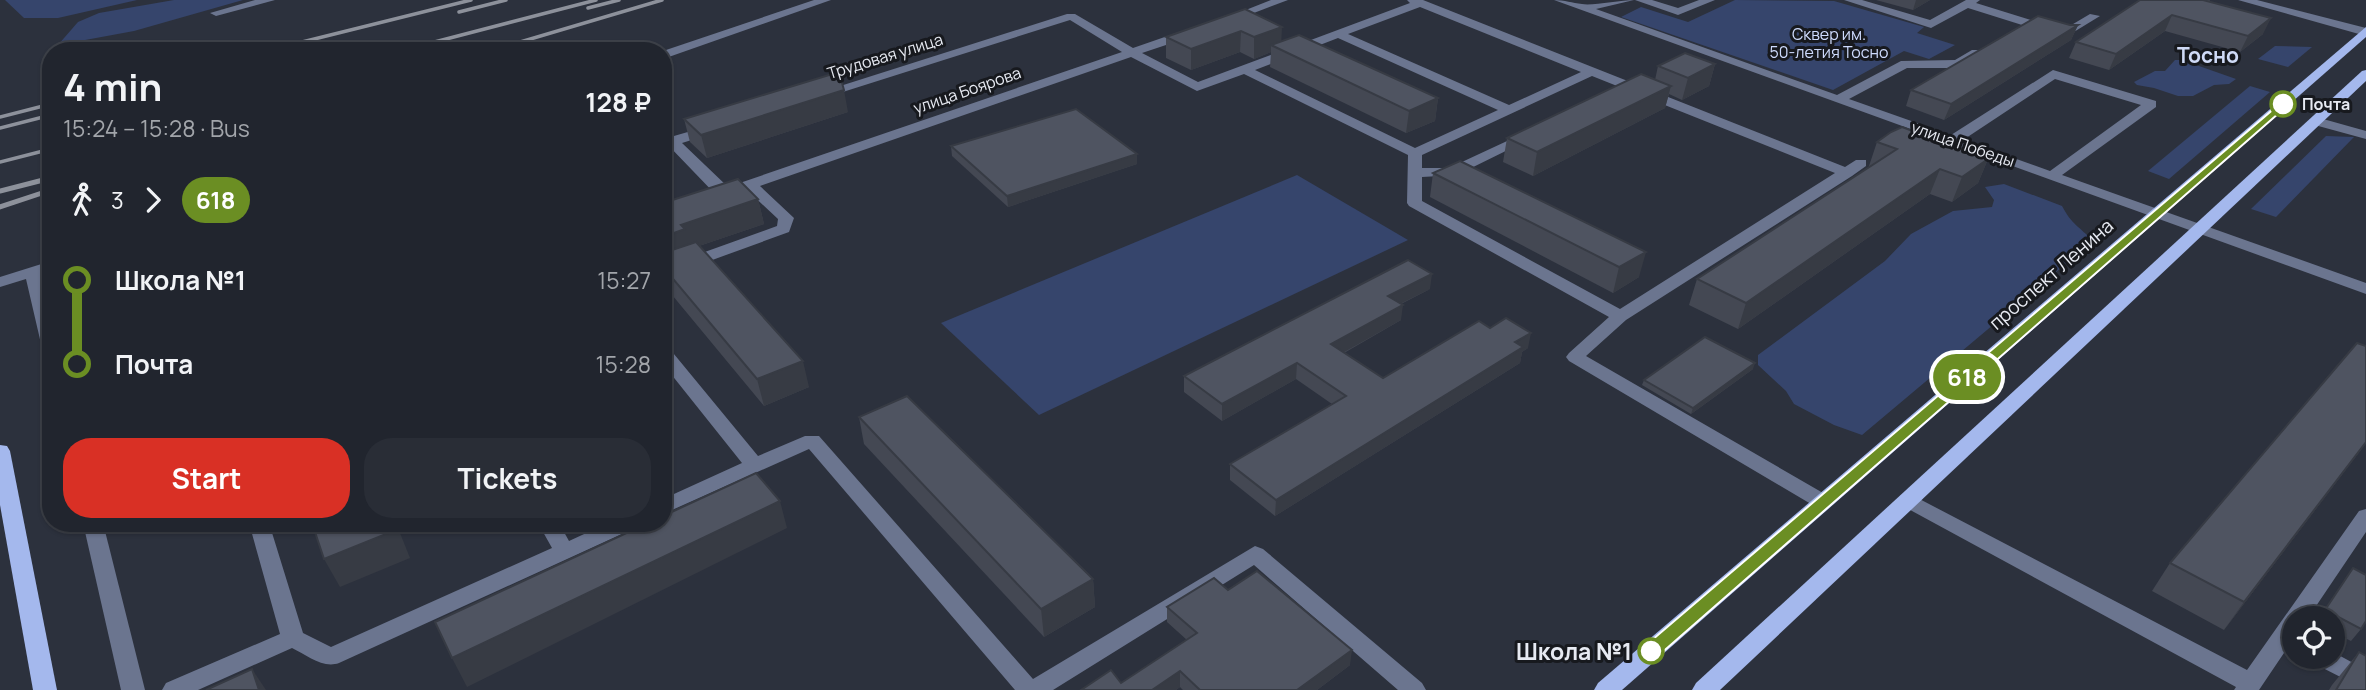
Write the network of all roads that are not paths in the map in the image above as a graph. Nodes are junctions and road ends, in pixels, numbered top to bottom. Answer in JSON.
{"nodes":[{"id":1,"x":269,"y":0,"type":"edge"},
{"id":2,"x":825,"y":0,"type":"edge"},
{"id":3,"x":1282,"y":0,"type":"edge"},
{"id":4,"x":1560,"y":0,"type":"edge"},
{"id":5,"x":1628,"y":0,"type":"edge"},
{"id":6,"x":1641,"y":0,"type":"edge"},
{"id":7,"x":1709,"y":0,"type":"edge"},
{"id":8,"x":1850,"y":0,"type":"edge"},
{"id":9,"x":2244,"y":0,"type":"edge"},
{"id":10,"x":1417,"y":1,"type":"edge"},
{"id":11,"x":1970,"y":2,"type":"edge"},
{"id":12,"x":1584,"y":8,"type":"junction"},
{"id":13,"x":216,"y":13,"type":"dead end"},
{"id":14,"x":2094,"y":16,"type":"dead end"},
{"id":15,"x":1220,"y":22,"type":"edge"},
{"id":16,"x":1195,"y":31,"type":"edge"},
{"id":17,"x":2366,"y":31,"type":"edge"},
{"id":18,"x":1338,"y":34,"type":"junction"},
{"id":19,"x":1993,"y":43,"type":"edge"},
{"id":20,"x":672,"y":52,"type":"edge"},
{"id":21,"x":1132,"y":53,"type":"junction"},
{"id":22,"x":1244,"y":69,"type":"junction"},
{"id":23,"x":1592,"y":71,"type":"junction"},
{"id":24,"x":2366,"y":74,"type":"edge"},
{"id":25,"x":1632,"y":87,"type":"junction"},
{"id":26,"x":1608,"y":98,"type":"edge"},
{"id":27,"x":803,"y":100,"type":"edge"},
{"id":28,"x":1838,"y":100,"type":"junction"},
{"id":29,"x":1510,"y":110,"type":"junction"},
{"id":30,"x":2316,"y":121,"type":"junction"},
{"id":31,"x":724,"y":125,"type":"edge"},
{"id":32,"x":1917,"y":127,"type":"junction"},
{"id":33,"x":1536,"y":132,"type":"edge"},
{"id":34,"x":2366,"y":135,"type":"edge"},
{"id":35,"x":1899,"y":138,"type":"edge"},
{"id":36,"x":1953,"y":140,"type":"junction"},
{"id":37,"x":1415,"y":153,"type":"junction"},
{"id":38,"x":1861,"y":163,"type":"dead end"},
{"id":39,"x":1415,"y":173,"type":"junction"},
{"id":40,"x":1847,"y":173,"type":"junction"},
{"id":41,"x":2053,"y":175,"type":"junction"},
{"id":42,"x":750,"y":185,"type":"junction"},
{"id":43,"x":2157,"y":212,"type":"junction"},
{"id":44,"x":2200,"y":228,"type":"junction"},
{"id":45,"x":42,"y":269,"type":"edge"},
{"id":46,"x":672,"y":270,"type":"edge"},
{"id":47,"x":33,"y":272,"type":"junction"},
{"id":48,"x":0,"y":282,"type":"edge"},
{"id":49,"x":2366,"y":289,"type":"edge"},
{"id":50,"x":42,"y":310,"type":"edge"},
{"id":51,"x":1620,"y":316,"type":"junction"},
{"id":52,"x":672,"y":363,"type":"edge"},
{"id":53,"x":0,"y":451,"type":"edge"},
{"id":54,"x":754,"y":466,"type":"junction"},
{"id":55,"x":1908,"y":500,"type":"junction"},
{"id":56,"x":1823,"y":502,"type":"junction"},
{"id":57,"x":672,"y":503,"type":"edge"},
{"id":58,"x":2366,"y":516,"type":"edge"},
{"id":59,"x":95,"y":532,"type":"edge"},
{"id":60,"x":262,"y":532,"type":"edge"},
{"id":61,"x":553,"y":532,"type":"edge"},
{"id":62,"x":608,"y":532,"type":"edge"},
{"id":63,"x":565,"y":552,"type":"junction"},
{"id":64,"x":2306,"y":606,"type":"edge"},
{"id":65,"x":293,"y":638,"type":"junction"},
{"id":66,"x":2282,"y":641,"type":"edge"},
{"id":67,"x":2343,"y":669,"type":"edge"},
{"id":68,"x":2366,"y":681,"type":"edge"},
{"id":69,"x":2248,"y":687,"type":"edge"},
{"id":70,"x":45,"y":690,"type":"edge"},
{"id":71,"x":134,"y":690,"type":"edge"},
{"id":72,"x":174,"y":690,"type":"edge"},
{"id":73,"x":1032,"y":690,"type":"edge"},
{"id":74,"x":1414,"y":690,"type":"edge"},
{"id":75,"x":1606,"y":690,"type":"edge"},
{"id":76,"x":1704,"y":690,"type":"edge"}],
"edges":[{"from":1,"to":13,"type":"street"},
{"from":2,"to":20,"type":"street"},
{"from":3,"to":15,"type":"street"},
{"from":4,"to":12,"type":"street","name":"улица Победы"},
{"from":5,"to":12,"type":"street"},
{"from":6,"to":7,"type":"street"},
{"from":8,"to":11,"type":"street"},
{"from":9,"to":17,"type":"street"},
{"from":10,"to":18,"type":"street","name":"Трудовая улица"},
{"from":10,"to":23,"type":"street"},
{"from":11,"to":14,"type":"street"},
{"from":12,"to":28,"type":"street","name":"улица Победы"},
{"from":16,"to":21,"type":"street","name":"улица Боярова"},
{"from":17,"to":43,"type":"main road","name":"проспект Ленина"},
{"from":18,"to":22,"type":"street","name":"Трудовая улица"},
{"from":18,"to":29,"type":"street"},
{"from":19,"to":28,"type":"street"},
{"from":21,"to":22,"type":"street","name":"Трудовая улица"},
{"from":21,"to":27,"type":"street","name":"Трудовая улица"},
{"from":21,"to":42,"type":"street","name":"улица Боярова"},
{"from":22,"to":37,"type":"street"},
{"from":23,"to":25,"type":"street"},
{"from":23,"to":29,"type":"street"},
{"from":24,"to":30,"type":"main road"},
{"from":25,"to":26,"type":"street"},
{"from":25,"to":40,"type":"street"},
{"from":28,"to":32,"type":"street","name":"улица Победы"},
{"from":29,"to":37,"type":"street"},
{"from":30,"to":34,"type":"street"},
{"from":30,"to":44,"type":"main road"},
{"from":31,"to":42,"type":"street","name":"улица Боярова"},
{"from":32,"to":35,"type":"street"},
{"from":32,"to":36,"type":"street","name":"улица Победы"},
{"from":33,"to":39,"type":"street"},
{"from":36,"to":41,"type":"street","name":"улица Победы"},
{"from":36,"to":41,"type":"street"},
{"from":37,"to":39,"type":"street"},
{"from":38,"to":40,"type":"street"},
{"from":39,"to":51,"type":"street"},
{"from":40,"to":51,"type":"street"},
{"from":41,"to":43,"type":"street","name":"улица Победы"},
{"from":42,"to":46,"type":"street"},
{"from":43,"to":44,"type":"street","name":"улица Победы"},
{"from":43,"to":56,"type":"main road","name":"проспект Ленина"},
{"from":44,"to":49,"type":"street","name":"улица Победы"},
{"from":44,"to":55,"type":"main road"},
{"from":45,"to":47,"type":"street"},
{"from":47,"to":48,"type":"street"},
{"from":47,"to":50,"type":"street"},
{"from":51,"to":56,"type":"street"},
{"from":52,"to":54,"type":"street"},
{"from":53,"to":70,"type":"main road"},
{"from":54,"to":57,"type":"street"},
{"from":54,"to":73,"type":"street"},
{"from":55,"to":69,"type":"street"},
{"from":55,"to":76,"type":"main road"},
{"from":56,"to":75,"type":"main road","name":"проспект Ленина"},
{"from":58,"to":64,"type":"street"},
{"from":59,"to":71,"type":"street"},
{"from":60,"to":65,"type":"street"},
{"from":61,"to":63,"type":"street"},
{"from":62,"to":63,"type":"street"},
{"from":63,"to":65,"type":"street"},
{"from":65,"to":72,"type":"street"},
{"from":66,"to":69,"type":"street"},
{"from":67,"to":68,"type":"street"},
{"from":73,"to":74,"type":"street"}]}
